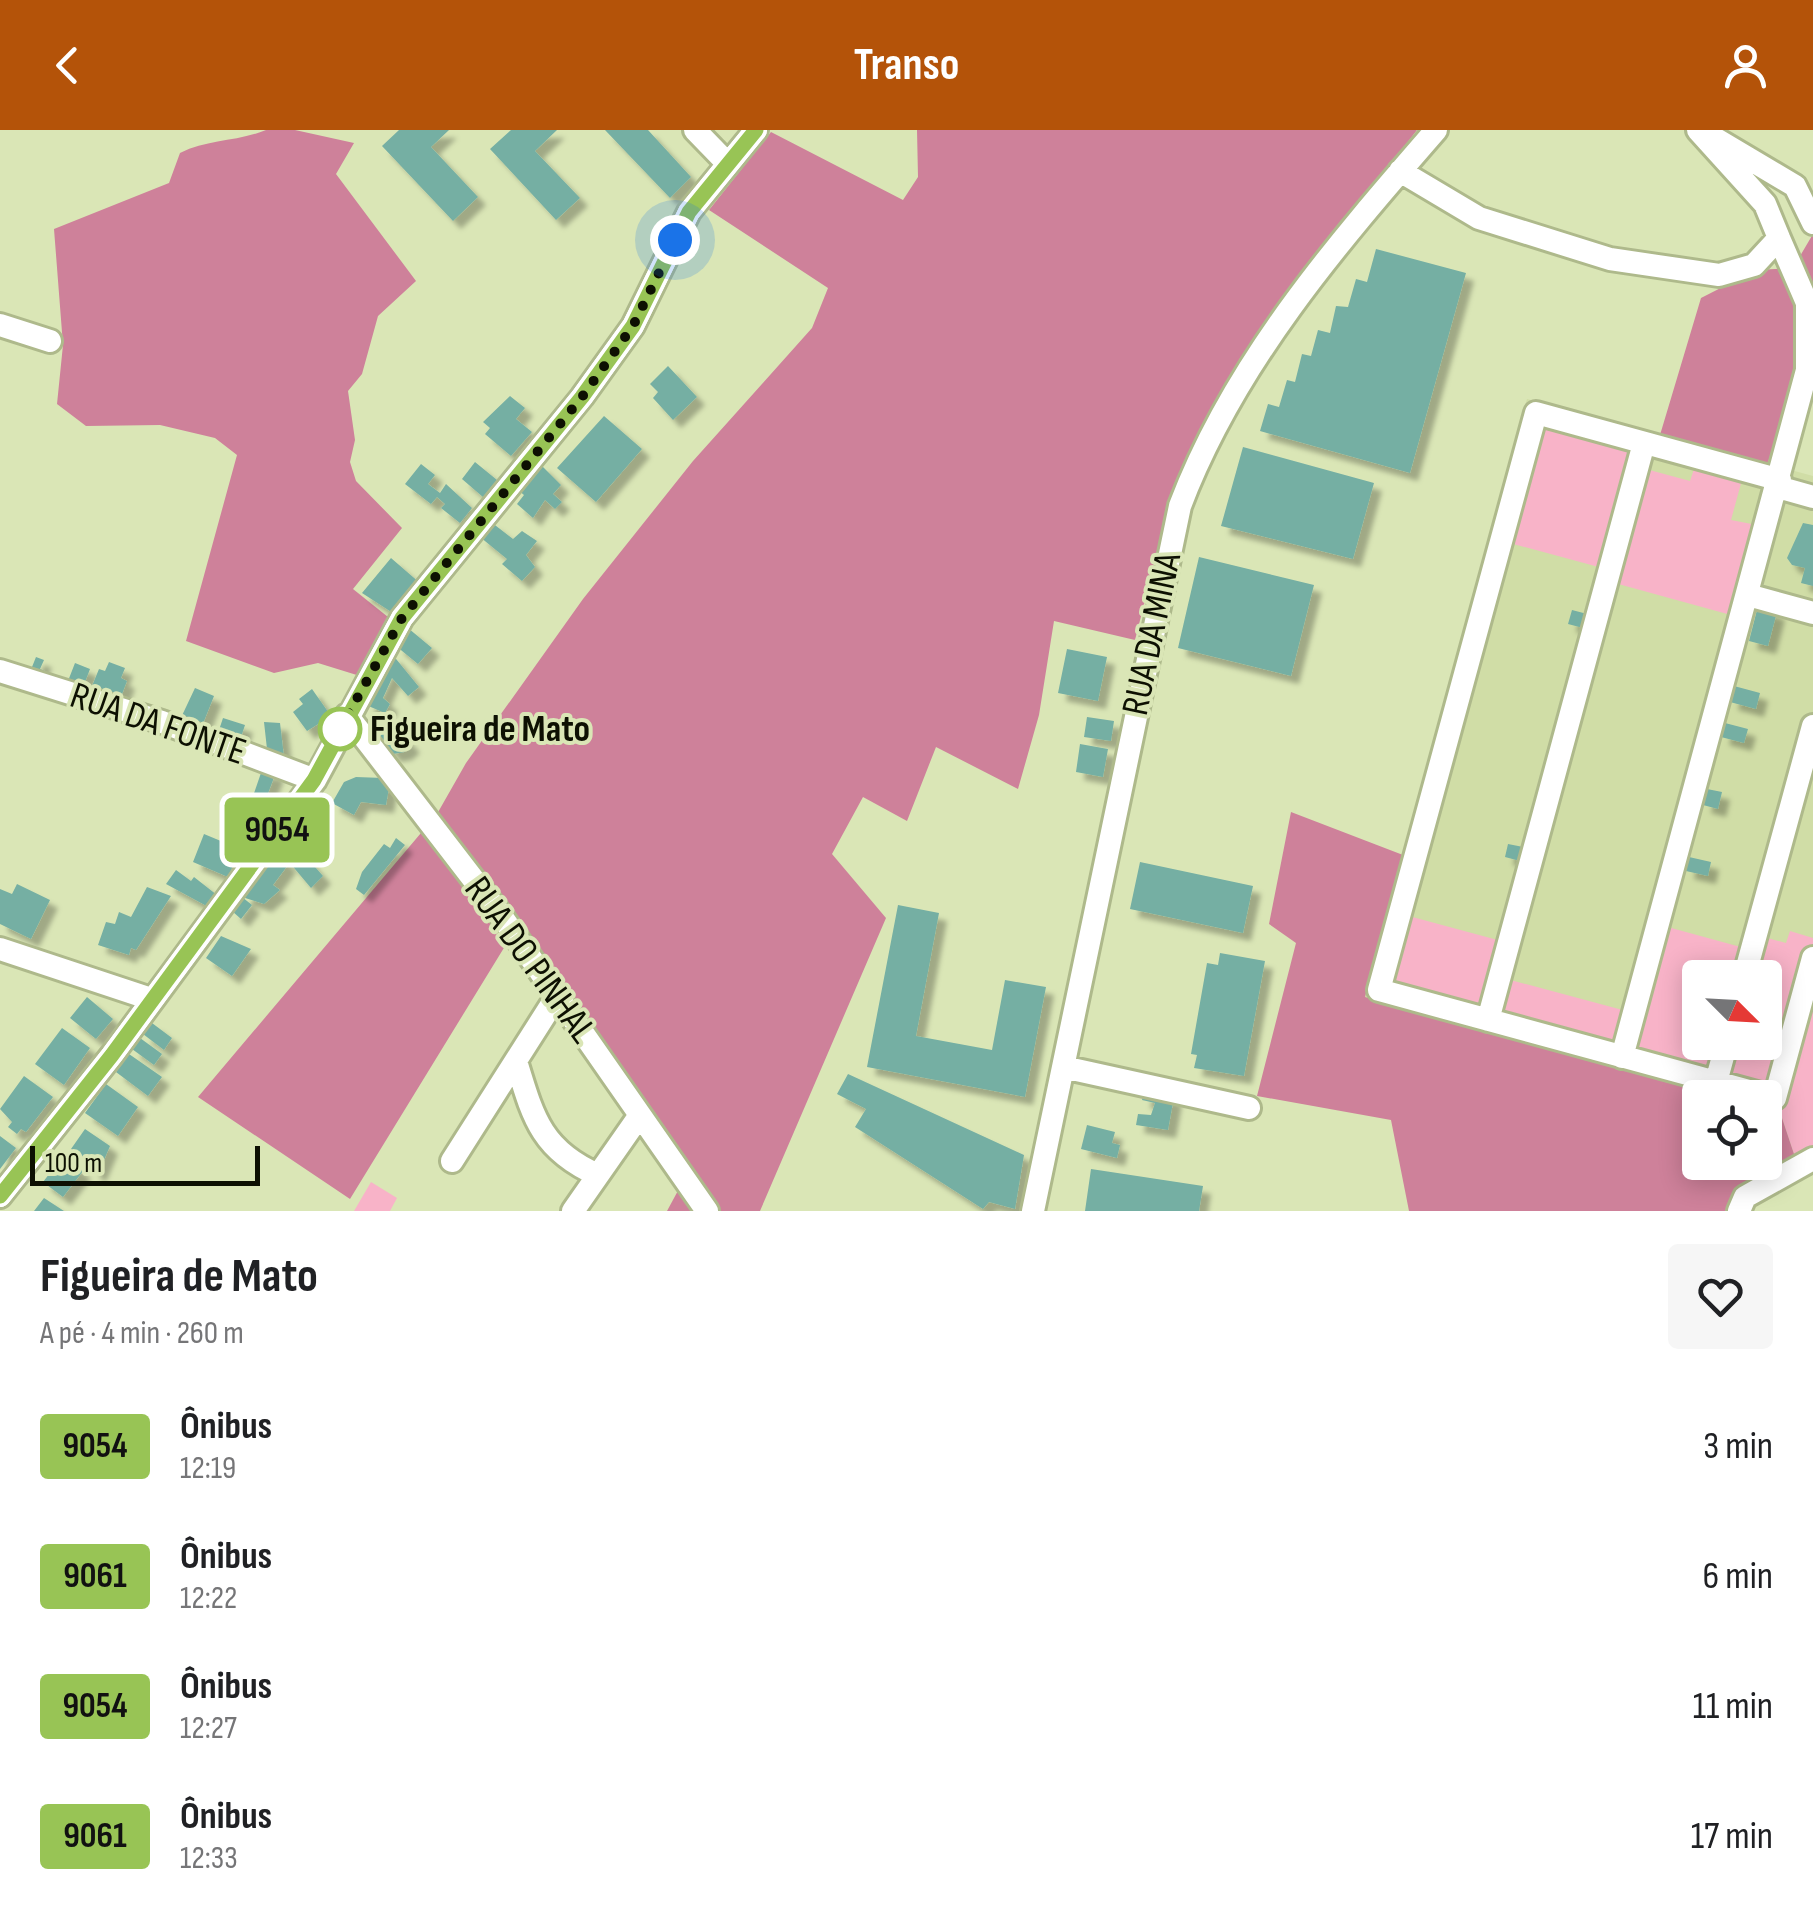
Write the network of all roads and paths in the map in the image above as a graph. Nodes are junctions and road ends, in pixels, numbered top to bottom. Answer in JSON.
{"nodes":[{"id":1,"x":695,"y":130,"type":"edge"},
{"id":2,"x":756,"y":130,"type":"edge"},
{"id":3,"x":1436,"y":130,"type":"edge"},
{"id":4,"x":1699,"y":130,"type":"edge"},
{"id":5,"x":728,"y":164,"type":"junction"},
{"id":6,"x":1400,"y":171,"type":"junction"},
{"id":7,"x":1813,"y":223,"type":"edge"},
{"id":8,"x":1779,"y":238,"type":"junction"},
{"id":9,"x":0,"y":325,"type":"edge"},
{"id":10,"x":50,"y":341,"type":"dead end"},
{"id":11,"x":1644,"y":443,"type":"junction"},
{"id":12,"x":1781,"y":478,"type":"junction"},
{"id":13,"x":1813,"y":497,"type":"edge"},
{"id":14,"x":1748,"y":596,"type":"junction"},
{"id":15,"x":1813,"y":613,"type":"edge"},
{"id":16,"x":0,"y":671,"type":"edge"},
{"id":17,"x":347,"y":715,"type":"junction"},
{"id":18,"x":1813,"y":726,"type":"edge"},
{"id":19,"x":314,"y":780,"type":"junction"},
{"id":20,"x":0,"y":949,"type":"edge"},
{"id":21,"x":1813,"y":958,"type":"edge"},
{"id":22,"x":1749,"y":960,"type":"edge"},
{"id":23,"x":558,"y":996,"type":"junction"},
{"id":24,"x":151,"y":999,"type":"junction"},
{"id":25,"x":1488,"y":1020,"type":"junction"},
{"id":26,"x":1622,"y":1056,"type":"junction"},
{"id":27,"x":516,"y":1061,"type":"junction"},
{"id":28,"x":1062,"y":1067,"type":"junction"},
{"id":29,"x":1709,"y":1080,"type":"edge"},
{"id":30,"x":1780,"y":1080,"type":"edge"},
{"id":31,"x":1249,"y":1108,"type":"dead end"},
{"id":32,"x":640,"y":1114,"type":"junction"},
{"id":33,"x":1813,"y":1159,"type":"edge"},
{"id":34,"x":452,"y":1160,"type":"dead end"},
{"id":35,"x":598,"y":1174,"type":"junction"},
{"id":36,"x":0,"y":1196,"type":"edge"},
{"id":37,"x":573,"y":1211,"type":"edge"},
{"id":38,"x":707,"y":1211,"type":"edge"},
{"id":39,"x":1033,"y":1211,"type":"edge"},
{"id":40,"x":1738,"y":1211,"type":"edge"}],
"edges":[{"from":1,"to":5,"type":"street"},
{"from":2,"to":5,"type":"street"},
{"from":3,"to":6,"type":"street","name":"RUA DA MINA"},
{"from":4,"to":7,"type":"street"},
{"from":4,"to":8,"type":"street"},
{"from":5,"to":17,"type":"street"},
{"from":6,"to":8,"type":"street"},
{"from":6,"to":28,"type":"street","name":"RUA DA MINA"},
{"from":8,"to":12,"type":"street"},
{"from":9,"to":10,"type":"street"},
{"from":11,"to":12,"type":"street"},
{"from":11,"to":25,"type":"street"},
{"from":11,"to":25,"type":"street"},
{"from":12,"to":13,"type":"street"},
{"from":12,"to":14,"type":"street"},
{"from":14,"to":15,"type":"street"},
{"from":14,"to":26,"type":"street"},
{"from":16,"to":19,"type":"street","name":"RUA DA FONTE"},
{"from":17,"to":19,"type":"street"},
{"from":17,"to":23,"type":"street","name":"RUA DO PINHAL"},
{"from":18,"to":22,"type":"street"},
{"from":19,"to":24,"type":"street"},
{"from":20,"to":24,"type":"street"},
{"from":21,"to":30,"type":"street"},
{"from":23,"to":27,"type":"street"},
{"from":23,"to":32,"type":"street","name":"RUA DO PINHAL"},
{"from":24,"to":36,"type":"street"},
{"from":25,"to":26,"type":"street"},
{"from":26,"to":29,"type":"street"},
{"from":27,"to":34,"type":"street"},
{"from":27,"to":35,"type":"street"},
{"from":28,"to":31,"type":"street"},
{"from":28,"to":39,"type":"street","name":"RUA DA MINA"},
{"from":32,"to":35,"type":"street"},
{"from":32,"to":38,"type":"street","name":"RUA DO PINHAL"},
{"from":33,"to":40,"type":"street"},
{"from":35,"to":37,"type":"street"}]}
